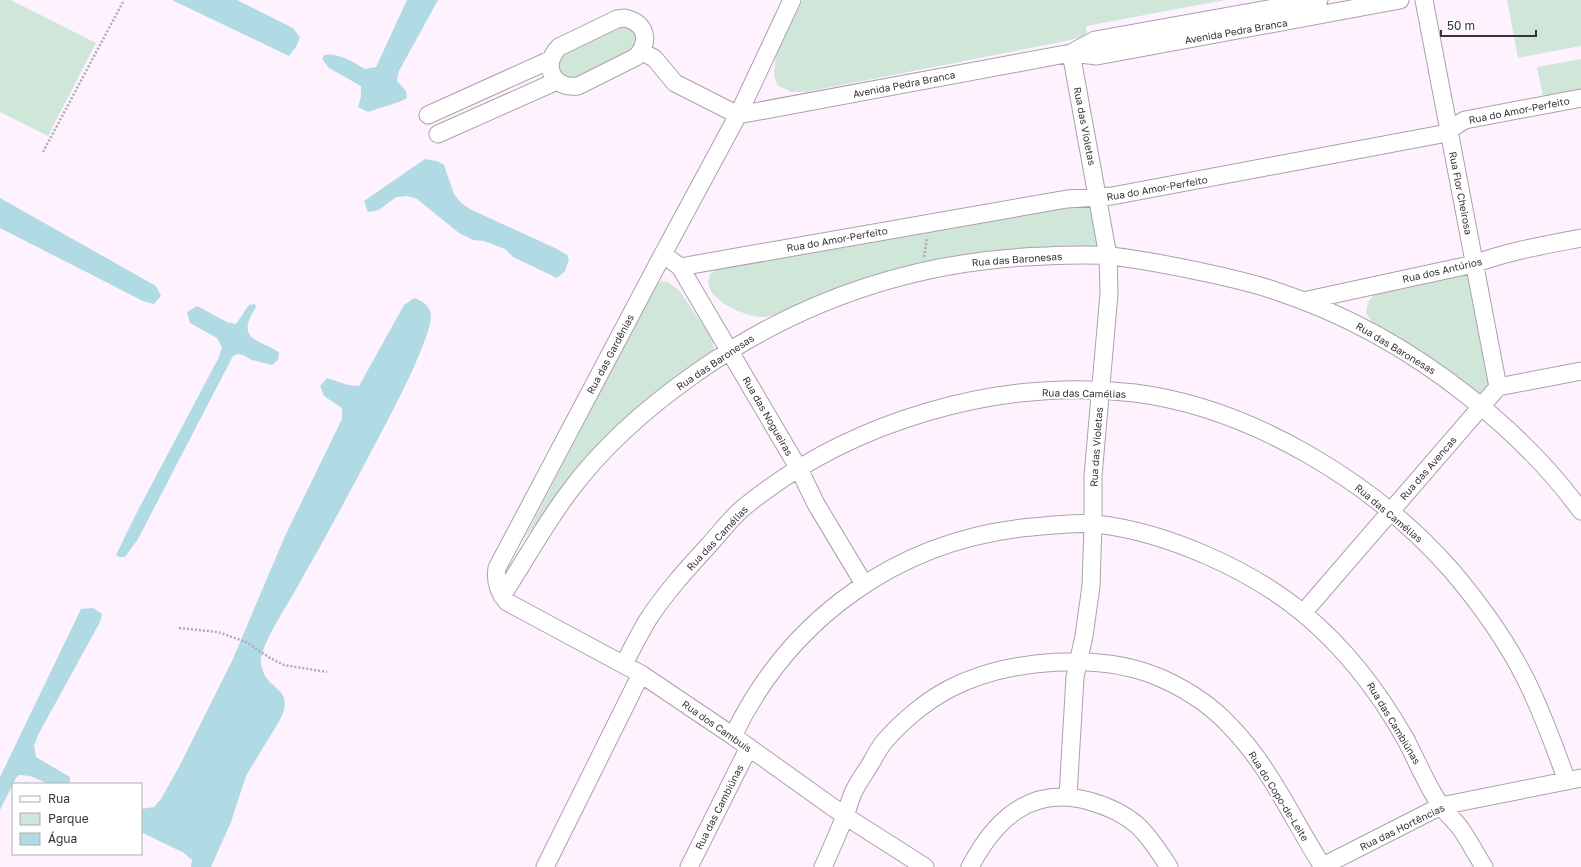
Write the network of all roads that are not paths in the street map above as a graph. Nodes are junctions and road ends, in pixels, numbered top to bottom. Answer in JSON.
{"nodes":[{"id":1,"x":792,"y":0,"type":"edge"},
{"id":2,"x":1319,"y":0,"type":"edge"},
{"id":3,"x":1400,"y":0,"type":"edge"},
{"id":4,"x":1424,"y":0,"type":"edge"},
{"id":5,"x":642,"y":52,"type":"junction"},
{"id":6,"x":1071,"y":53,"type":"junction"},
{"id":7,"x":550,"y":60,"type":"junction"},
{"id":8,"x":557,"y":81,"type":"junction"},
{"id":9,"x":1581,"y":98,"type":"edge"},
{"id":10,"x":428,"y":115,"type":"dead end"},
{"id":11,"x":738,"y":115,"type":"junction"},
{"id":12,"x":1449,"y":131,"type":"junction"},
{"id":13,"x":438,"y":134,"type":"dead end"},
{"id":14,"x":1099,"y":198,"type":"junction"},
{"id":15,"x":1581,"y":238,"type":"edge"},
{"id":16,"x":663,"y":254,"type":"junction"},
{"id":17,"x":1108,"y":256,"type":"junction"},
{"id":18,"x":1474,"y":264,"type":"junction"},
{"id":19,"x":680,"y":267,"type":"junction"},
{"id":20,"x":1303,"y":301,"type":"junction"},
{"id":21,"x":730,"y":350,"type":"junction"},
{"id":22,"x":1581,"y":371,"type":"edge"},
{"id":23,"x":1498,"y":387,"type":"junction"},
{"id":24,"x":1101,"y":391,"type":"junction"},
{"id":25,"x":1481,"y":407,"type":"junction"},
{"id":26,"x":799,"y":469,"type":"junction"},
{"id":27,"x":1580,"y":508,"type":"edge"},
{"id":28,"x":1390,"y":511,"type":"junction"},
{"id":29,"x":1094,"y":524,"type":"junction"},
{"id":30,"x":864,"y":584,"type":"junction"},
{"id":31,"x":502,"y":596,"type":"junction"},
{"id":32,"x":1303,"y":613,"type":"junction"},
{"id":33,"x":1078,"y":662,"type":"junction"},
{"id":34,"x":624,"y":664,"type":"junction"},
{"id":35,"x":641,"y":674,"type":"junction"},
{"id":36,"x":733,"y":736,"type":"junction"},
{"id":37,"x":749,"y":747,"type":"junction"},
{"id":38,"x":1574,"y":779,"type":"edge"},
{"id":39,"x":1068,"y":796,"type":"junction"},
{"id":40,"x":1441,"y":806,"type":"junction"},
{"id":41,"x":845,"y":816,"type":"junction"},
{"id":42,"x":545,"y":867,"type":"edge"},
{"id":43,"x":689,"y":867,"type":"edge"},
{"id":44,"x":823,"y":867,"type":"edge"},
{"id":45,"x":925,"y":867,"type":"edge"},
{"id":46,"x":970,"y":867,"type":"edge"},
{"id":47,"x":1169,"y":867,"type":"edge"},
{"id":48,"x":1322,"y":867,"type":"edge"},
{"id":49,"x":1484,"y":867,"type":"edge"}],
"edges":[{"from":1,"to":11,"type":"street","name":"Rua das Gardênias"},
{"from":2,"to":6,"type":"street","name":"Avenida Pedra Branca"},
{"from":3,"to":6,"type":"street","name":"Avenida Pedra Branca"},
{"from":4,"to":12,"type":"street","name":"Rua Flor Cheirosa"},
{"from":5,"to":7,"type":"street"},
{"from":5,"to":8,"type":"street"},
{"from":5,"to":11,"type":"street"},
{"from":6,"to":11,"type":"street","name":"Avenida Pedra Branca"},
{"from":6,"to":14,"type":"street","name":"Rua das Violetas"},
{"from":7,"to":8,"type":"street"},
{"from":7,"to":10,"type":"street"},
{"from":8,"to":13,"type":"street"},
{"from":9,"to":12,"type":"street","name":"Rua do Amor-Perfeito"},
{"from":11,"to":16,"type":"street","name":"Rua das Gardênias"},
{"from":12,"to":14,"type":"street","name":"Rua do Amor-Perfeito"},
{"from":12,"to":18,"type":"street","name":"Rua Flor Cheirosa"},
{"from":14,"to":17,"type":"street","name":"Rua das Violetas"},
{"from":14,"to":19,"type":"street","name":"Rua do Amor-Perfeito"},
{"from":15,"to":18,"type":"street","name":"Rua dos Antúrios"},
{"from":16,"to":19,"type":"street","name":"Rua das Nogueiras"},
{"from":16,"to":31,"type":"street","name":"Rua das Gardênias"},
{"from":17,"to":20,"type":"street","name":"Rua das Baronesas"},
{"from":17,"to":21,"type":"street","name":"Rua das Baronesas"},
{"from":17,"to":24,"type":"street","name":"Rua das Violetas"},
{"from":18,"to":20,"type":"street","name":"Rua dos Antúrios"},
{"from":18,"to":23,"type":"street","name":"Rua Flor Cheirosa"},
{"from":19,"to":21,"type":"street","name":"Rua das Nogueiras"},
{"from":20,"to":25,"type":"street","name":"Rua das Baronesas"},
{"from":21,"to":26,"type":"street","name":"Rua das Nogueiras"},
{"from":21,"to":31,"type":"street","name":"Rua das Baronesas"},
{"from":22,"to":23,"type":"street"},
{"from":23,"to":25,"type":"street","name":"Rua das Avencas"},
{"from":24,"to":26,"type":"street","name":"Rua das Camélias"},
{"from":24,"to":28,"type":"street","name":"Rua das Camélias"},
{"from":24,"to":29,"type":"street","name":"Rua das Violetas"},
{"from":25,"to":27,"type":"street","name":"Rua das Baronesas"},
{"from":25,"to":28,"type":"street","name":"Rua das Avencas"},
{"from":26,"to":30,"type":"street","name":"Rua das Nogueiras"},
{"from":26,"to":34,"type":"street","name":"Rua das Camélias"},
{"from":28,"to":32,"type":"street","name":"Rua das Avencas"},
{"from":28,"to":38,"type":"street","name":"Rua das Camélias"},
{"from":29,"to":30,"type":"street","name":"Rua das Cambiúnas"},
{"from":29,"to":32,"type":"street","name":"Rua das Cambiúnas"},
{"from":29,"to":33,"type":"street","name":"Rua das Violetas"},
{"from":30,"to":36,"type":"street","name":"Rua das Cambiúnas"},
{"from":31,"to":34,"type":"street","name":"Rua dos Cambuís"},
{"from":32,"to":40,"type":"street","name":"Rua das Cambiúnas"},
{"from":33,"to":39,"type":"street","name":"Rua das Violetas"},
{"from":33,"to":41,"type":"street","name":"Rua do Copo-de-Leite"},
{"from":33,"to":48,"type":"street","name":"Rua do Copo-de-Leite"},
{"from":34,"to":35,"type":"street","name":"Rua dos Cambuís"},
{"from":35,"to":36,"type":"street","name":"Rua dos Cambuís"},
{"from":35,"to":42,"type":"street"},
{"from":36,"to":37,"type":"street","name":"Rua dos Cambuís"},
{"from":37,"to":41,"type":"street","name":"Rua dos Cambuís"},
{"from":37,"to":43,"type":"street","name":"Rua das Cambiúnas"},
{"from":38,"to":40,"type":"street","name":"Rua das Hortências"},
{"from":39,"to":46,"type":"street"},
{"from":39,"to":47,"type":"street"},
{"from":40,"to":48,"type":"street","name":"Rua das Hortências"},
{"from":40,"to":49,"type":"street","name":"Rua das Cambiúnas"},
{"from":41,"to":44,"type":"street","name":"Rua do Copo-de-Leite"},
{"from":41,"to":45,"type":"street","name":"Rua dos Cambuís"}]}
